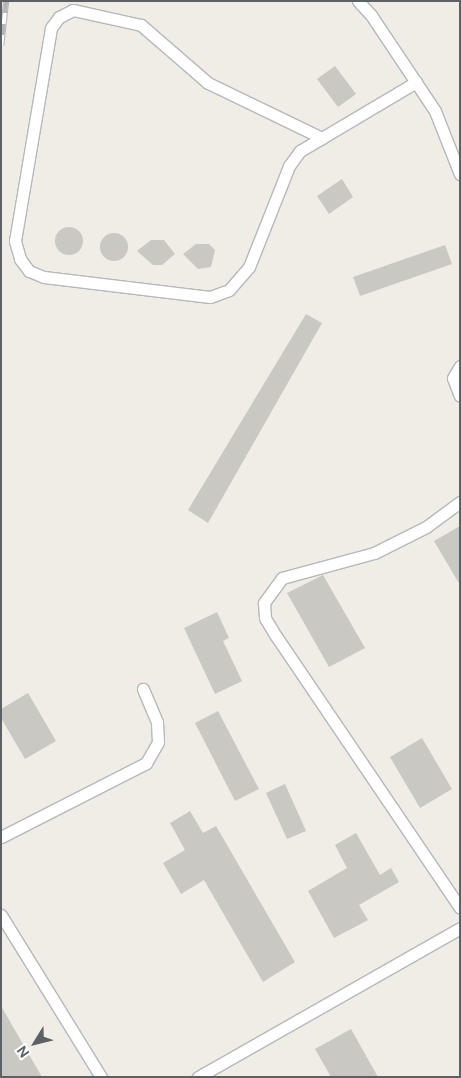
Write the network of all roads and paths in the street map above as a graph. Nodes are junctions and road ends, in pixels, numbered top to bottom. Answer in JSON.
{"nodes":[{"id":1,"x":358,"y":1,"type":"edge"},
{"id":2,"x":416,"y":82,"type":"junction"},
{"id":3,"x":322,"y":138,"type":"junction"},
{"id":4,"x":460,"y":174,"type":"edge"},
{"id":5,"x":460,"y":366,"type":"edge"},
{"id":6,"x":460,"y":396,"type":"edge"},
{"id":7,"x":460,"y":502,"type":"edge"},
{"id":8,"x":143,"y":689,"type":"dead end"},
{"id":9,"x":1,"y":837,"type":"edge"},
{"id":10,"x":460,"y":908,"type":"edge"},
{"id":11,"x":1,"y":915,"type":"edge"},
{"id":12,"x":460,"y":928,"type":"edge"},
{"id":13,"x":100,"y":1077,"type":"edge"},
{"id":14,"x":198,"y":1077,"type":"edge"}],
"edges":[{"from":1,"to":2,"type":"lane"},
{"from":2,"to":3,"type":"lane"},
{"from":2,"to":4,"type":"lane"},
{"from":3,"to":3,"type":"lane"},
{"from":5,"to":6,"type":"lane"},
{"from":7,"to":10,"type":"lane"},
{"from":8,"to":9,"type":"lane"},
{"from":11,"to":13,"type":"lane"},
{"from":12,"to":14,"type":"lane"}]}
